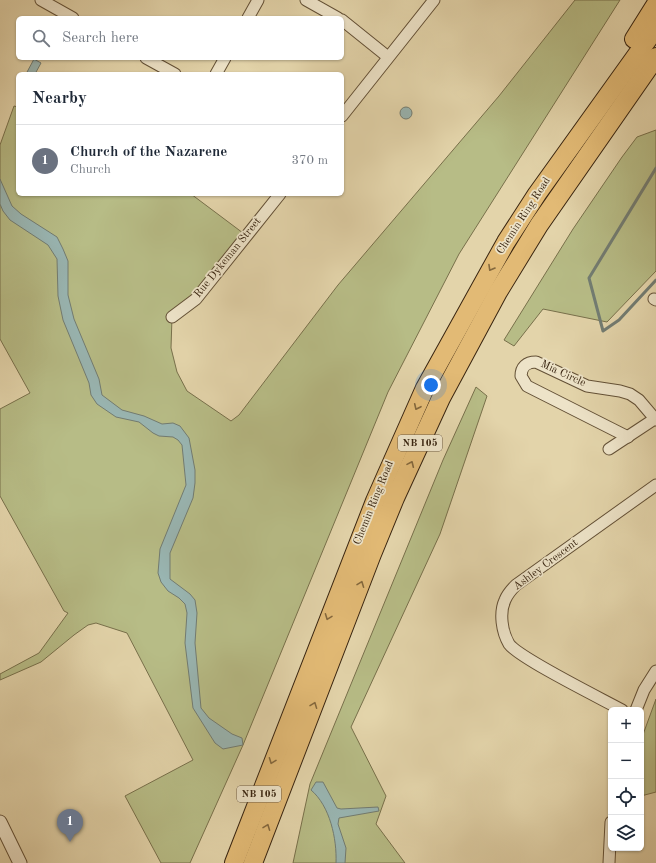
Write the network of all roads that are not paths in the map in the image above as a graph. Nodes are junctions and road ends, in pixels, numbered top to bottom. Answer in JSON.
{"nodes":[{"id":1,"x":41,"y":0,"type":"edge"},
{"id":2,"x":258,"y":0,"type":"edge"},
{"id":3,"x":306,"y":0,"type":"edge"},
{"id":4,"x":434,"y":0,"type":"edge"},
{"id":5,"x":656,"y":4,"type":"edge"},
{"id":6,"x":69,"y":16,"type":"edge"},
{"id":7,"x":249,"y":16,"type":"edge"},
{"id":8,"x":334,"y":16,"type":"edge"},
{"id":9,"x":344,"y":22,"type":"edge"},
{"id":10,"x":656,"y":28,"type":"edge"},
{"id":11,"x":388,"y":57,"type":"junction"},
{"id":12,"x":656,"y":57,"type":"edge"},
{"id":13,"x":150,"y":60,"type":"edge"},
{"id":14,"x":224,"y":60,"type":"edge"},
{"id":15,"x":171,"y":72,"type":"edge"},
{"id":16,"x":217,"y":72,"type":"edge"},
{"id":17,"x":656,"y":74,"type":"edge"},
{"id":18,"x":344,"y":113,"type":"edge"},
{"id":19,"x":537,"y":194,"type":"junction"},
{"id":20,"x":278,"y":196,"type":"edge"},
{"id":21,"x":539,"y":225,"type":"junction"},
{"id":22,"x":172,"y":317,"type":"dead end"},
{"id":23,"x":656,"y":419,"type":"edge"},
{"id":24,"x":628,"y":437,"type":"junction"},
{"id":25,"x":609,"y":449,"type":"dead end"},
{"id":26,"x":656,"y":485,"type":"edge"},
{"id":27,"x":656,"y":671,"type":"edge"},
{"id":28,"x":617,"y":707,"type":"edge"},
{"id":29,"x":637,"y":707,"type":"edge"},
{"id":30,"x":0,"y":822,"type":"edge"},
{"id":31,"x":610,"y":851,"type":"edge"},
{"id":32,"x":20,"y":863,"type":"edge"},
{"id":33,"x":234,"y":863,"type":"edge"},
{"id":34,"x":253,"y":863,"type":"edge"},
{"id":35,"x":609,"y":863,"type":"edge"}],
"edges":[{"from":1,"to":6,"type":"street"},
{"from":2,"to":7,"type":"street"},
{"from":3,"to":8,"type":"street"},
{"from":4,"to":11,"type":"street"},
{"from":5,"to":19,"type":"highway"},
{"from":9,"to":11,"type":"street"},
{"from":10,"to":19,"type":"highway","name":"Chemin Ring Road","number":"NB 105"},
{"from":11,"to":18,"type":"street"},
{"from":12,"to":21,"type":"highway","name":"Chemin Ring Road","number":"NB 105"},
{"from":13,"to":15,"type":"street"},
{"from":14,"to":16,"type":"street"},
{"from":17,"to":21,"type":"highway"},
{"from":19,"to":33,"type":"highway","name":"Chemin Ring Road","number":"NB 105","one_way":true},
{"from":20,"to":22,"type":"street","name":"Rue Dykeman Street"},
{"from":34,"to":21,"type":"highway","name":"Chemin Ring Road","number":"NB 105","one_way":true},
{"from":23,"to":24,"type":"street"},
{"from":23,"to":24,"type":"street","name":"Mia Circle"},
{"from":24,"to":25,"type":"street"},
{"from":26,"to":28,"type":"street","name":"Ashley Crescent"},
{"from":27,"to":29,"type":"street"},
{"from":30,"to":32,"type":"street"},
{"from":31,"to":35,"type":"street"}]}
